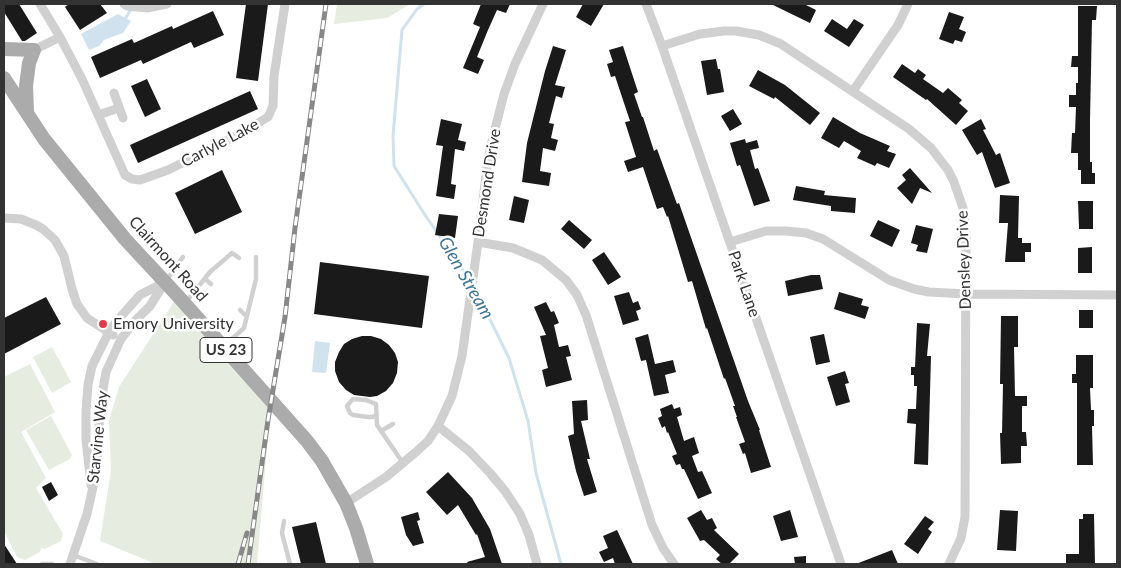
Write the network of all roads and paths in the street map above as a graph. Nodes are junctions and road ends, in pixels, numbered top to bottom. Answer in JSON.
{"nodes":[{"id":1,"x":40,"y":4,"type":"edge"},
{"id":2,"x":124,"y":4,"type":"edge"},
{"id":3,"x":167,"y":4,"type":"edge"},
{"id":4,"x":285,"y":4,"type":"edge"},
{"id":5,"x":543,"y":4,"type":"edge"},
{"id":6,"x":646,"y":4,"type":"edge"},
{"id":7,"x":908,"y":4,"type":"edge"},
{"id":8,"x":60,"y":37,"type":"junction"},
{"id":9,"x":662,"y":46,"type":"junction"},
{"id":10,"x":4,"y":49,"type":"edge"},
{"id":11,"x":34,"y":50,"type":"junction"},
{"id":12,"x":4,"y":78,"type":"edge"},
{"id":13,"x":853,"y":91,"type":"junction"},
{"id":14,"x":114,"y":93,"type":"dead end"},
{"id":15,"x":119,"y":108,"type":"junction"},
{"id":16,"x":27,"y":114,"type":"junction"},
{"id":17,"x":98,"y":115,"type":"junction"},
{"id":18,"x":123,"y":118,"type":"dead end"},
{"id":19,"x":4,"y":218,"type":"edge"},
{"id":20,"x":478,"y":242,"type":"junction"},
{"id":21,"x":730,"y":242,"type":"junction"},
{"id":22,"x":183,"y":257,"type":"dead end"},
{"id":23,"x":256,"y":257,"type":"dead end"},
{"id":24,"x":239,"y":258,"type":"dead end"},
{"id":25,"x":205,"y":279,"type":"junction"},
{"id":26,"x":165,"y":282,"type":"junction"},
{"id":27,"x":211,"y":284,"type":"dead end"},
{"id":28,"x":966,"y":294,"type":"junction"},
{"id":29,"x":1117,"y":295,"type":"edge"},
{"id":30,"x":185,"y":304,"type":"junction"},
{"id":31,"x":240,"y":310,"type":"dead end"},
{"id":32,"x":246,"y":316,"type":"junction"},
{"id":33,"x":109,"y":332,"type":"junction"},
{"id":34,"x":121,"y":340,"type":"junction"},
{"id":35,"x":223,"y":347,"type":"junction"},
{"id":36,"x":376,"y":415,"type":"junction"},
{"id":37,"x":393,"y":424,"type":"dead end"},
{"id":38,"x":438,"y":426,"type":"junction"},
{"id":39,"x":381,"y":431,"type":"junction"},
{"id":40,"x":403,"y":464,"type":"junction"},
{"id":41,"x":92,"y":493,"type":"junction"},
{"id":42,"x":346,"y":503,"type":"junction"},
{"id":43,"x":284,"y":521,"type":"dead end"},
{"id":44,"x":71,"y":560,"type":"edge"},
{"id":45,"x":42,"y":564,"type":"edge"},
{"id":46,"x":52,"y":564,"type":"edge"},
{"id":47,"x":97,"y":564,"type":"edge"},
{"id":48,"x":290,"y":564,"type":"edge"},
{"id":49,"x":367,"y":564,"type":"edge"},
{"id":50,"x":537,"y":564,"type":"edge"},
{"id":51,"x":674,"y":564,"type":"edge"},
{"id":52,"x":842,"y":564,"type":"edge"},
{"id":53,"x":949,"y":564,"type":"edge"}],
"edges":[{"from":1,"to":8,"type":"street","name":"Carlyle Lake"},
{"from":2,"to":3,"type":"street"},
{"from":4,"to":17,"type":"street","name":"Carlyle Lake"},
{"from":5,"to":20,"type":"street","name":"Desmond Drive"},
{"from":6,"to":9,"type":"street","name":"Park Lane"},
{"from":7,"to":13,"type":"street"},
{"from":8,"to":11,"type":"street"},
{"from":8,"to":17,"type":"street","name":"Carlyle Lake"},
{"from":9,"to":13,"type":"street","name":"Densley Drive"},
{"from":9,"to":21,"type":"street","name":"Park Lane"},
{"from":10,"to":11,"type":"main road"},
{"from":11,"to":16,"type":"main road"},
{"from":12,"to":16,"type":"main road","name":"Clairmont Road","number":"US 23"},
{"from":13,"to":28,"type":"street","name":"Densley Drive"},
{"from":14,"to":15,"type":"street"},
{"from":15,"to":17,"type":"street"},
{"from":15,"to":18,"type":"street"},
{"from":16,"to":26,"type":"main road","name":"Clairmont Road","number":"US 23"},
{"from":19,"to":33,"type":"street"},
{"from":20,"to":38,"type":"street","name":"Desmond Drive"},
{"from":20,"to":51,"type":"street"},
{"from":21,"to":28,"type":"street"},
{"from":21,"to":52,"type":"street","name":"Park Lane"},
{"from":22,"to":26,"type":"lane"},
{"from":23,"to":32,"type":"lane"},
{"from":24,"to":25,"type":"lane"},
{"from":25,"to":27,"type":"lane"},
{"from":25,"to":30,"type":"lane"},
{"from":26,"to":30,"type":"main road","name":"Clairmont Road","number":"US 23"},
{"from":26,"to":33,"type":"street","name":"Starvine Way"},
{"from":26,"to":34,"type":"street","name":"Starvine Way"},
{"from":28,"to":29,"type":"street"},
{"from":28,"to":53,"type":"street","name":"Densley Drive"},
{"from":30,"to":35,"type":"main road","name":"Clairmont Road","number":"US 23"},
{"from":31,"to":32,"type":"lane"},
{"from":32,"to":35,"type":"lane"},
{"from":33,"to":34,"type":"street"},
{"from":33,"to":41,"type":"street","name":"Starvine Way"},
{"from":34,"to":41,"type":"street","name":"Starvine Way"},
{"from":35,"to":42,"type":"main road","name":"Clairmont Road","number":"US 23"},
{"from":36,"to":36,"type":"lane"},
{"from":36,"to":39,"type":"lane"},
{"from":37,"to":39,"type":"lane"},
{"from":38,"to":40,"type":"street","name":"Desmond Drive"},
{"from":38,"to":50,"type":"street"},
{"from":39,"to":40,"type":"lane"},
{"from":40,"to":42,"type":"street","name":"Desmond Drive"},
{"from":41,"to":44,"type":"street","name":"Starvine Way"},
{"from":42,"to":49,"type":"main road","name":"Clairmont Road","number":"US 23"},
{"from":43,"to":48,"type":"lane"},
{"from":44,"to":47,"type":"lane"},
{"from":45,"to":46,"type":"lane"}]}
